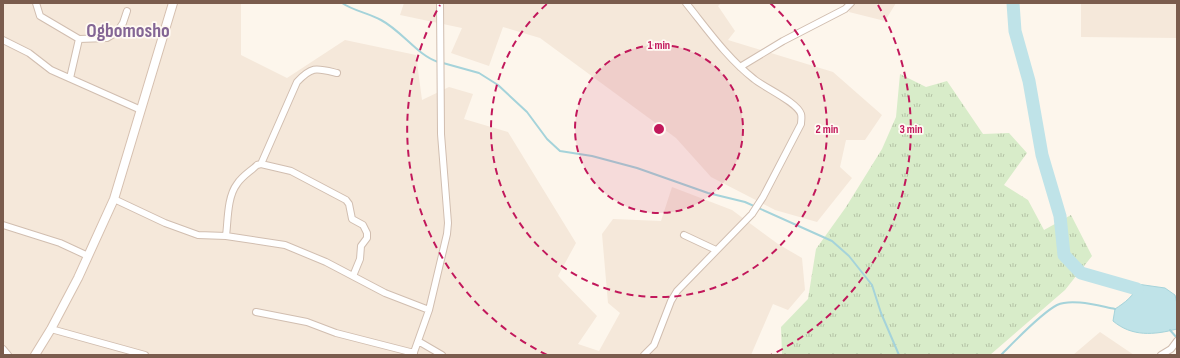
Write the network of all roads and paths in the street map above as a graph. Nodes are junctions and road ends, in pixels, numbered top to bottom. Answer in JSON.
{"nodes":[{"id":1,"x":36,"y":3,"type":"edge"},
{"id":2,"x":173,"y":3,"type":"edge"},
{"id":3,"x":440,"y":3,"type":"edge"},
{"id":4,"x":686,"y":3,"type":"edge"},
{"id":5,"x":851,"y":3,"type":"edge"},
{"id":6,"x":127,"y":11,"type":"dead end"},
{"id":7,"x":79,"y":39,"type":"junction"},
{"id":8,"x":3,"y":40,"type":"edge"},
{"id":9,"x":740,"y":67,"type":"junction"},
{"id":10,"x":337,"y":73,"type":"dead end"},
{"id":11,"x":70,"y":78,"type":"junction"},
{"id":12,"x":141,"y":110,"type":"junction"},
{"id":13,"x":261,"y":164,"type":"junction"},
{"id":14,"x":114,"y":199,"type":"junction"},
{"id":15,"x":3,"y":225,"type":"edge"},
{"id":16,"x":684,"y":235,"type":"dead end"},
{"id":17,"x":226,"y":236,"type":"junction"},
{"id":18,"x":716,"y":250,"type":"junction"},
{"id":19,"x":88,"y":256,"type":"junction"},
{"id":20,"x":353,"y":276,"type":"junction"},
{"id":21,"x":430,"y":310,"type":"junction"},
{"id":22,"x":256,"y":312,"type":"dead end"},
{"id":23,"x":51,"y":330,"type":"junction"},
{"id":24,"x":418,"y":341,"type":"junction"},
{"id":25,"x":1176,"y":343,"type":"edge"},
{"id":26,"x":3,"y":349,"type":"edge"},
{"id":27,"x":413,"y":354,"type":"edge"},
{"id":28,"x":8,"y":355,"type":"edge"},
{"id":29,"x":35,"y":355,"type":"edge"},
{"id":30,"x":145,"y":355,"type":"edge"},
{"id":31,"x":442,"y":355,"type":"edge"},
{"id":32,"x":644,"y":355,"type":"edge"},
{"id":33,"x":1161,"y":355,"type":"edge"}],
"edges":[{"from":1,"to":7,"type":"street"},
{"from":2,"to":12,"type":"main road"},
{"from":3,"to":21,"type":"street"},
{"from":4,"to":9,"type":"street"},
{"from":5,"to":9,"type":"street"},
{"from":6,"to":7,"type":"street"},
{"from":7,"to":11,"type":"street"},
{"from":8,"to":11,"type":"street"},
{"from":9,"to":18,"type":"street"},
{"from":10,"to":13,"type":"street"},
{"from":11,"to":12,"type":"street"},
{"from":12,"to":14,"type":"main road"},
{"from":13,"to":17,"type":"street"},
{"from":13,"to":20,"type":"street"},
{"from":14,"to":17,"type":"street"},
{"from":14,"to":19,"type":"main road"},
{"from":15,"to":19,"type":"street"},
{"from":16,"to":18,"type":"street"},
{"from":17,"to":20,"type":"street"},
{"from":18,"to":32,"type":"street"},
{"from":19,"to":23,"type":"main road"},
{"from":20,"to":21,"type":"street"},
{"from":21,"to":24,"type":"street"},
{"from":22,"to":27,"type":"street"},
{"from":23,"to":29,"type":"main road"},
{"from":23,"to":30,"type":"street"},
{"from":24,"to":27,"type":"street"},
{"from":24,"to":31,"type":"street"},
{"from":25,"to":33,"type":"street"},
{"from":26,"to":28,"type":"street"}]}
